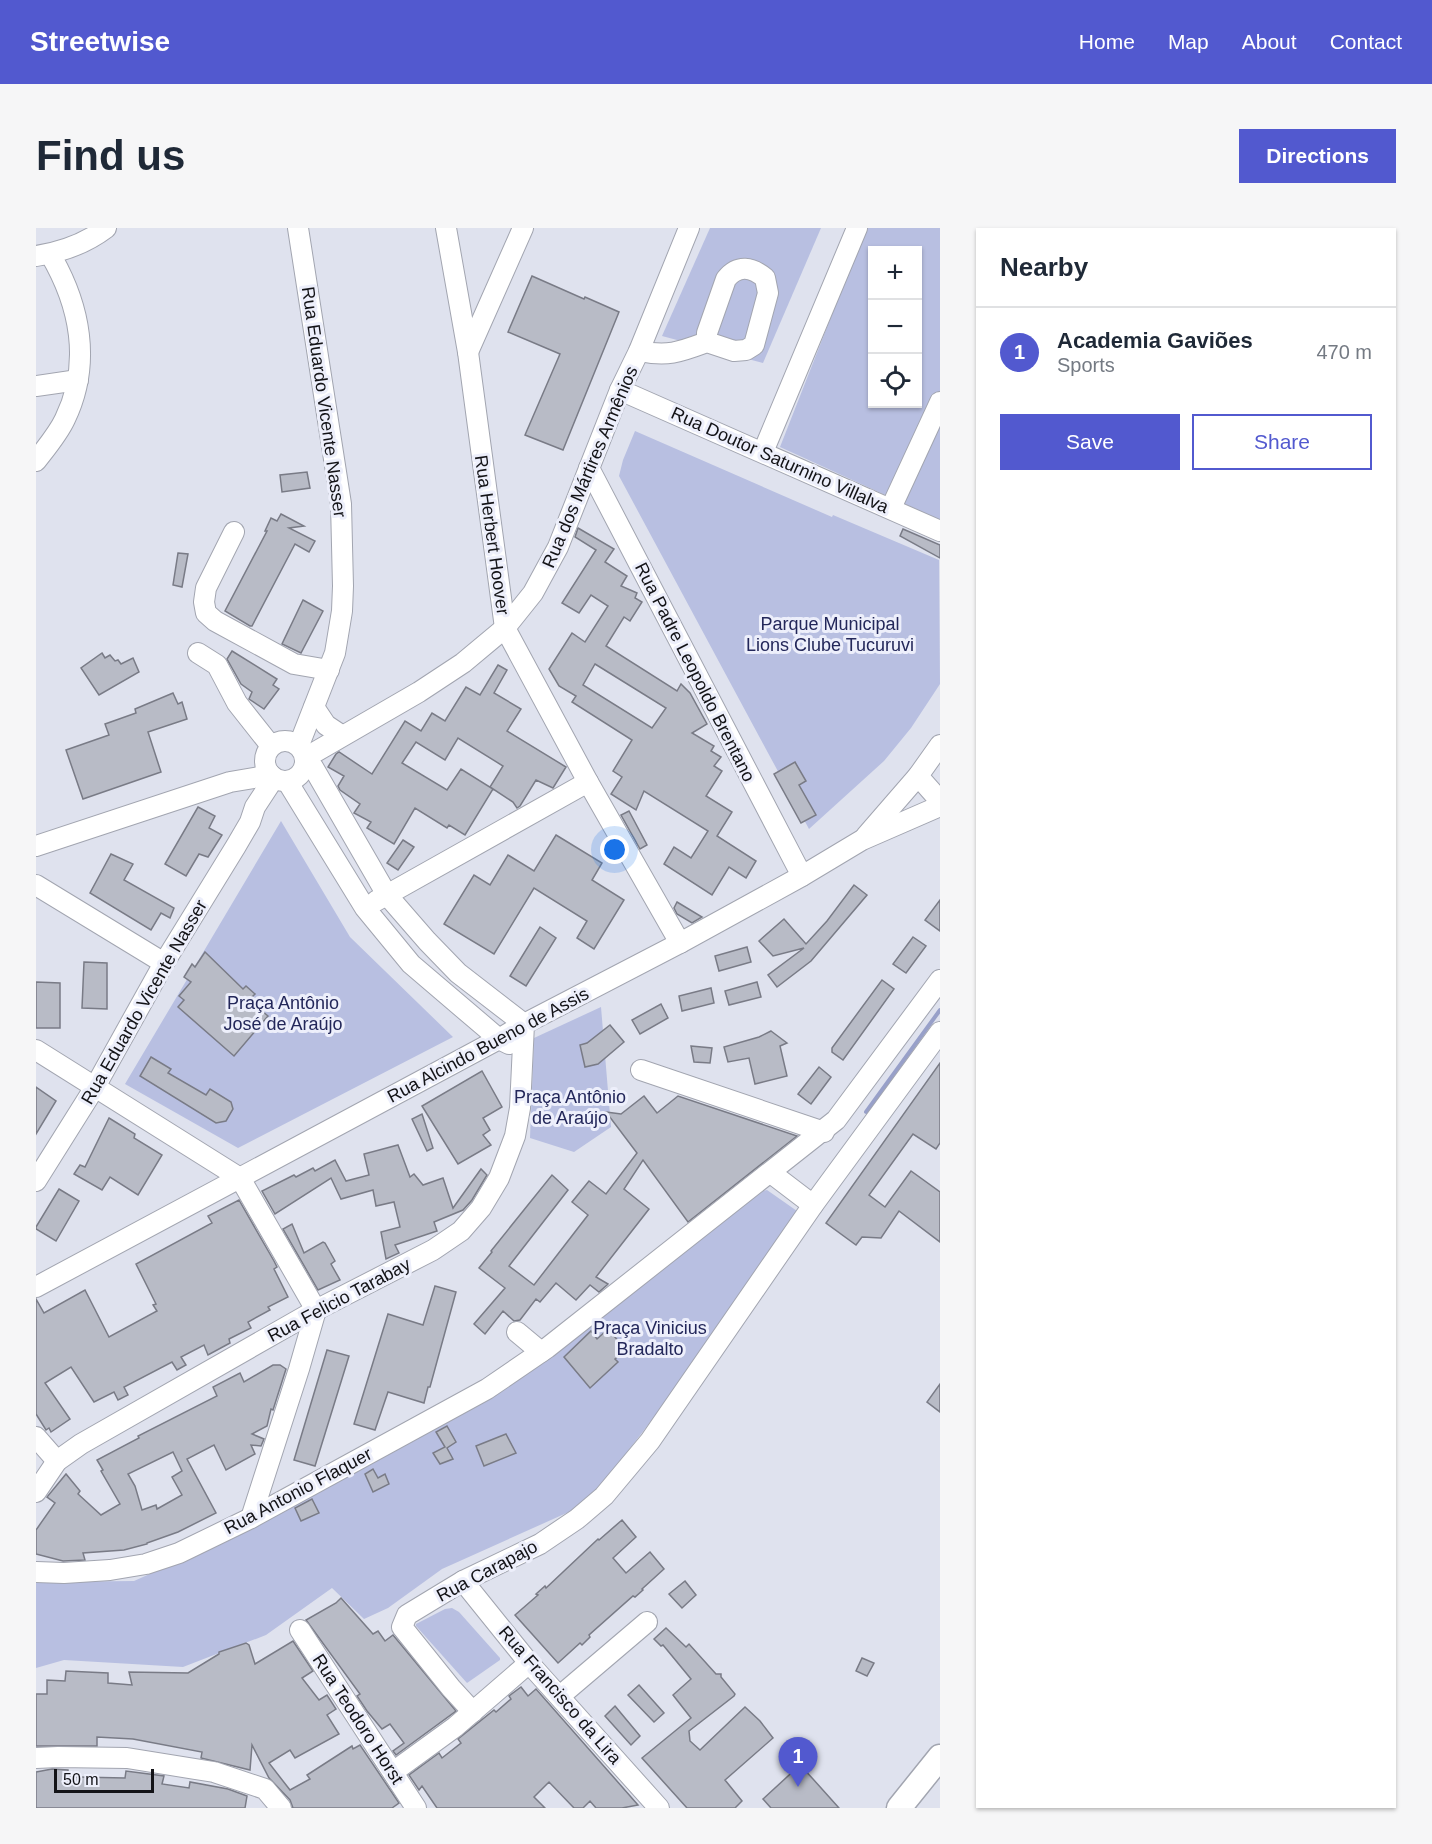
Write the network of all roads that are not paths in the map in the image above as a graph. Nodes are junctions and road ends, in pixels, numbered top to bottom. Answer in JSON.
{"nodes":[{"id":1,"x":106,"y":228,"type":"edge"},
{"id":2,"x":298,"y":228,"type":"edge"},
{"id":3,"x":446,"y":228,"type":"edge"},
{"id":4,"x":523,"y":228,"type":"edge"},
{"id":5,"x":689,"y":228,"type":"edge"},
{"id":6,"x":857,"y":228,"type":"edge"},
{"id":7,"x":43,"y":255,"type":"edge"},
{"id":8,"x":707,"y":342,"type":"dead end"},
{"id":9,"x":639,"y":351,"type":"junction"},
{"id":10,"x":468,"y":352,"type":"junction"},
{"id":11,"x":78,"y":380,"type":"junction"},
{"id":12,"x":36,"y":386,"type":"edge"},
{"id":13,"x":620,"y":390,"type":"junction"},
{"id":14,"x":940,"y":402,"type":"edge"},
{"id":15,"x":764,"y":452,"type":"junction"},
{"id":16,"x":36,"y":461,"type":"edge"},
{"id":17,"x":589,"y":468,"type":"junction"},
{"id":18,"x":891,"y":508,"type":"junction"},
{"id":19,"x":940,"y":531,"type":"edge"},
{"id":20,"x":234,"y":532,"type":"dead end"},
{"id":21,"x":505,"y":628,"type":"junction"},
{"id":22,"x":198,"y":653,"type":"dead end"},
{"id":23,"x":327,"y":676,"type":"junction"},
{"id":24,"x":314,"y":707,"type":"junction"},
{"id":25,"x":346,"y":732,"type":"junction"},
{"id":26,"x":940,"y":745,"type":"edge"},
{"id":27,"x":286,"y":761,"type":"junction"},
{"id":28,"x":918,"y":776,"type":"junction"},
{"id":29,"x":232,"y":781,"type":"junction"},
{"id":30,"x":588,"y":782,"type":"junction"},
{"id":31,"x":940,"y":801,"type":"edge"},
{"id":32,"x":940,"y":806,"type":"edge"},
{"id":33,"x":250,"y":819,"type":"junction"},
{"id":34,"x":862,"y":840,"type":"junction"},
{"id":35,"x":36,"y":846,"type":"edge"},
{"id":36,"x":802,"y":876,"type":"junction"},
{"id":37,"x":36,"y":885,"type":"edge"},
{"id":38,"x":387,"y":895,"type":"junction"},
{"id":39,"x":365,"y":908,"type":"junction"},
{"id":40,"x":680,"y":943,"type":"junction"},
{"id":41,"x":164,"y":963,"type":"junction"},
{"id":42,"x":940,"y":980,"type":"edge"},
{"id":43,"x":524,"y":1024,"type":"junction"},
{"id":44,"x":940,"y":1032,"type":"edge"},
{"id":45,"x":499,"y":1039,"type":"junction"},
{"id":46,"x":36,"y":1050,"type":"edge"},
{"id":47,"x":521,"y":1051,"type":"junction"},
{"id":48,"x":641,"y":1070,"type":"dead end"},
{"id":49,"x":95,"y":1087,"type":"junction"},
{"id":50,"x":824,"y":1132,"type":"junction"},
{"id":51,"x":771,"y":1173,"type":"junction"},
{"id":52,"x":240,"y":1178,"type":"junction"},
{"id":53,"x":36,"y":1181,"type":"edge"},
{"id":54,"x":813,"y":1205,"type":"junction"},
{"id":55,"x":36,"y":1287,"type":"edge"},
{"id":56,"x":316,"y":1310,"type":"junction"},
{"id":57,"x":516,"y":1332,"type":"dead end"},
{"id":58,"x":541,"y":1352,"type":"junction"},
{"id":59,"x":36,"y":1437,"type":"edge"},
{"id":60,"x":57,"y":1461,"type":"junction"},
{"id":61,"x":36,"y":1492,"type":"edge"},
{"id":62,"x":251,"y":1518,"type":"junction"},
{"id":63,"x":36,"y":1572,"type":"edge"},
{"id":64,"x":463,"y":1581,"type":"junction"},
{"id":65,"x":646,"y":1622,"type":"dead end"},
{"id":66,"x":300,"y":1630,"type":"dead end"},
{"id":67,"x":530,"y":1663,"type":"junction"},
{"id":68,"x":560,"y":1696,"type":"junction"},
{"id":69,"x":473,"y":1712,"type":"junction"},
{"id":70,"x":940,"y":1757,"type":"edge"},
{"id":71,"x":36,"y":1758,"type":"edge"},
{"id":72,"x":393,"y":1772,"type":"junction"},
{"id":73,"x":413,"y":1807,"type":"edge"},
{"id":74,"x":281,"y":1808,"type":"edge"},
{"id":75,"x":659,"y":1808,"type":"edge"},
{"id":76,"x":899,"y":1808,"type":"edge"}],
"edges":[{"from":1,"to":7,"type":"street"},
{"from":2,"to":23,"type":"street","name":"Rua Eduardo Vicente Nasser"},
{"from":3,"to":10,"type":"street","name":"Rua Herbert Hoover"},
{"from":4,"to":10,"type":"street"},
{"from":5,"to":9,"type":"street","name":"Rua dos Mártires Armênios"},
{"from":6,"to":15,"type":"street"},
{"from":7,"to":11,"type":"street"},
{"from":8,"to":9,"type":"street"},
{"from":9,"to":13,"type":"street","name":"Rua dos Mártires Armênios"},
{"from":10,"to":21,"type":"street","name":"Rua Herbert Hoover"},
{"from":11,"to":12,"type":"street"},
{"from":11,"to":16,"type":"street"},
{"from":13,"to":15,"type":"street","name":"Rua Doutor Saturnino Villalva"},
{"from":13,"to":17,"type":"street","name":"Rua dos Mártires Armênios"},
{"from":14,"to":18,"type":"street"},
{"from":15,"to":18,"type":"street","name":"Rua Doutor Saturnino Villalva"},
{"from":17,"to":21,"type":"street","name":"Rua dos Mártires Armênios"},
{"from":17,"to":36,"type":"street","name":"Rua Padre Leopoldo Brentano"},
{"from":18,"to":19,"type":"street","name":"Rua Doutor Saturnino Villalva"},
{"from":20,"to":23,"type":"street"},
{"from":21,"to":25,"type":"street","name":"Rua dos Mártires Armênios"},
{"from":21,"to":30,"type":"street","name":"Rua Herbert Hoover"},
{"from":22,"to":27,"type":"street"},
{"from":23,"to":24,"type":"street","name":"Rua Eduardo Vicente Nasser"},
{"from":23,"to":27,"type":"street","name":"Rua Eduardo Vicente Nasser"},
{"from":24,"to":25,"type":"street"},
{"from":24,"to":27,"type":"street","name":"Rua Eduardo Vicente Nasser"},
{"from":25,"to":27,"type":"street","name":"Rua dos Mártires Armênios"},
{"from":26,"to":28,"type":"street"},
{"from":27,"to":29,"type":"street","name":"Rua dos Mártires Armênios"},
{"from":27,"to":33,"type":"street","name":"Rua Eduardo Vicente Nasser"},
{"from":27,"to":38,"type":"street"},
{"from":27,"to":39,"type":"street"},
{"from":28,"to":31,"type":"street"},
{"from":28,"to":34,"type":"street"},
{"from":29,"to":33,"type":"street"},
{"from":29,"to":35,"type":"street"},
{"from":30,"to":38,"type":"street"},
{"from":30,"to":40,"type":"street","name":"Rua Herbert Hoover"},
{"from":32,"to":34,"type":"street","name":"Rua Alcindo Bueno de Assis"},
{"from":33,"to":41,"type":"street","name":"Rua Eduardo Vicente Nasser"},
{"from":34,"to":36,"type":"street","name":"Rua Alcindo Bueno de Assis"},
{"from":36,"to":40,"type":"street","name":"Rua Alcindo Bueno de Assis"},
{"from":37,"to":41,"type":"street"},
{"from":38,"to":39,"type":"street"},
{"from":38,"to":43,"type":"street"},
{"from":39,"to":45,"type":"street"},
{"from":40,"to":43,"type":"street","name":"Rua Alcindo Bueno de Assis"},
{"from":41,"to":49,"type":"street","name":"Rua Eduardo Vicente Nasser"},
{"from":42,"to":50,"type":"street","name":"Rua Antonio Flaquer"},
{"from":43,"to":45,"type":"street","name":"Rua Alcindo Bueno de Assis"},
{"from":43,"to":47,"type":"street","name":"Rua Felicio Tarabay"},
{"from":44,"to":54,"type":"street","name":"Rua Carapajo"},
{"from":45,"to":47,"type":"street"},
{"from":45,"to":52,"type":"street","name":"Rua Alcindo Bueno de Assis"},
{"from":46,"to":49,"type":"street"},
{"from":47,"to":56,"type":"street","name":"Rua Felicio Tarabay"},
{"from":48,"to":50,"type":"street"},
{"from":49,"to":52,"type":"street"},
{"from":49,"to":53,"type":"street","name":"Rua Eduardo Vicente Nasser"},
{"from":50,"to":51,"type":"street","name":"Rua Antonio Flaquer"},
{"from":51,"to":54,"type":"street"},
{"from":51,"to":58,"type":"street","name":"Rua Antonio Flaquer"},
{"from":52,"to":55,"type":"street","name":"Rua Alcindo Bueno de Assis"},
{"from":52,"to":56,"type":"street"},
{"from":54,"to":64,"type":"street","name":"Rua Carapajo"},
{"from":56,"to":60,"type":"street","name":"Rua Felicio Tarabay"},
{"from":56,"to":62,"type":"street"},
{"from":57,"to":58,"type":"street"},
{"from":58,"to":62,"type":"street","name":"Rua Antonio Flaquer"},
{"from":59,"to":60,"type":"street"},
{"from":60,"to":61,"type":"street","name":"Rua Felicio Tarabay"},
{"from":62,"to":63,"type":"street","name":"Rua Antonio Flaquer"},
{"from":64,"to":67,"type":"street","name":"Rua Francisco da Lira"},
{"from":64,"to":69,"type":"street","name":"Rua Carapajo"},
{"from":65,"to":68,"type":"street"},
{"from":66,"to":72,"type":"street","name":"Rua Teodoro Horst"},
{"from":67,"to":68,"type":"street","name":"Rua Francisco da Lira"},
{"from":67,"to":69,"type":"street"},
{"from":68,"to":75,"type":"street","name":"Rua Francisco da Lira"},
{"from":69,"to":72,"type":"street"},
{"from":70,"to":76,"type":"main road"},
{"from":71,"to":74,"type":"street"},
{"from":72,"to":73,"type":"street","name":"Rua Teodoro Horst"}]}
